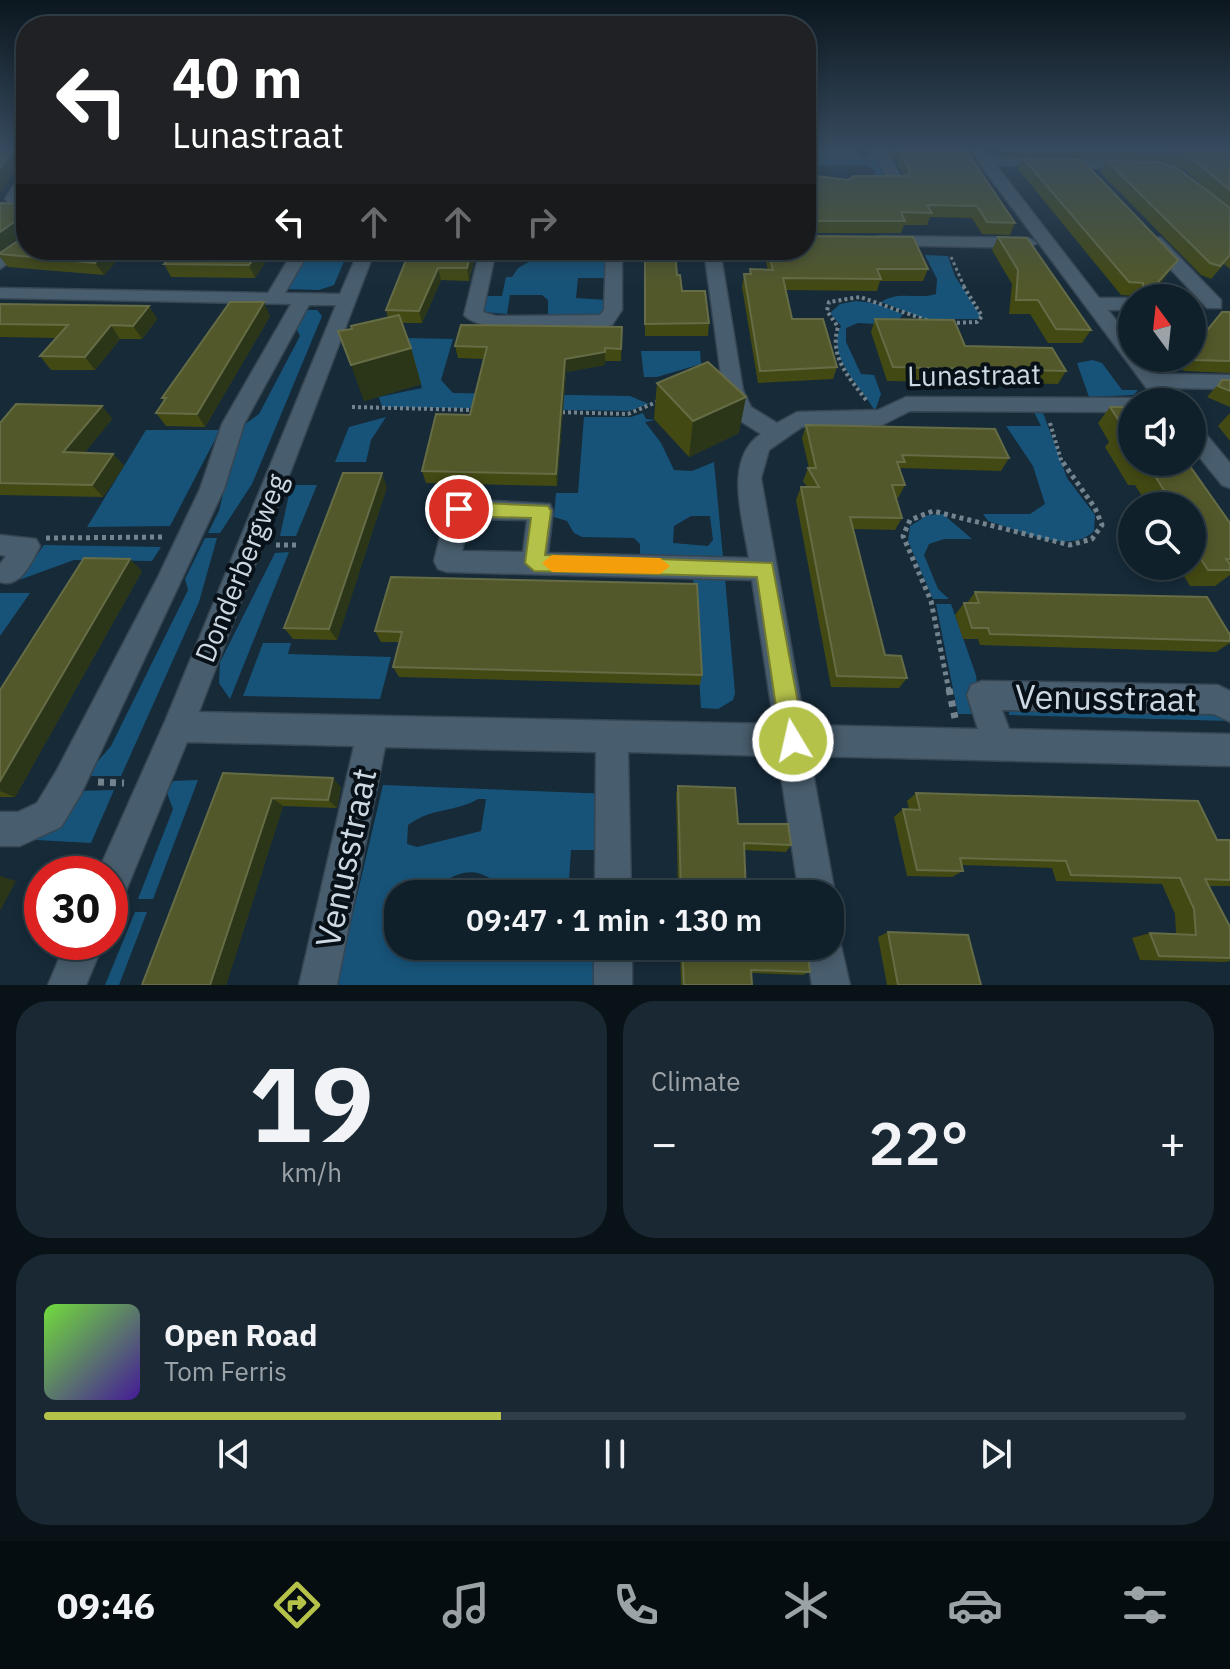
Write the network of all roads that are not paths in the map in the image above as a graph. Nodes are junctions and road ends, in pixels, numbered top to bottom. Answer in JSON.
{"nodes":[{"id":1,"x":1011,"y":195,"type":"edge"},
{"id":2,"x":1141,"y":228,"type":"edge"},
{"id":3,"x":867,"y":240,"type":"edge"},
{"id":4,"x":1047,"y":243,"type":"junction"},
{"id":5,"x":16,"y":250,"type":"edge"},
{"id":6,"x":296,"y":260,"type":"edge"},
{"id":7,"x":363,"y":260,"type":"edge"},
{"id":8,"x":486,"y":260,"type":"edge"},
{"id":9,"x":614,"y":260,"type":"edge"},
{"id":10,"x":714,"y":260,"type":"edge"},
{"id":11,"x":0,"y":264,"type":"edge"},
{"id":12,"x":0,"y":293,"type":"edge"},
{"id":13,"x":273,"y":299,"type":"junction"},
{"id":14,"x":303,"y":299,"type":"junction"},
{"id":15,"x":347,"y":300,"type":"junction"},
{"id":16,"x":1094,"y":304,"type":"junction"},
{"id":17,"x":1118,"y":304,"type":"edge"},
{"id":18,"x":1222,"y":304,"type":"edge"},
{"id":19,"x":1118,"y":335,"type":"edge"},
{"id":20,"x":1146,"y":372,"type":"edge"},
{"id":21,"x":1153,"y":381,"type":"junction"},
{"id":22,"x":1230,"y":382,"type":"edge"},
{"id":23,"x":1158,"y":388,"type":"edge"},
{"id":24,"x":1118,"y":405,"type":"edge"},
{"id":25,"x":777,"y":433,"type":"junction"},
{"id":26,"x":1206,"y":450,"type":"edge"},
{"id":27,"x":1230,"y":479,"type":"edge"},
{"id":28,"x":0,"y":545,"type":"edge"},
{"id":29,"x":534,"y":563,"type":"dead end"},
{"id":30,"x":765,"y":569,"type":"junction"},
{"id":31,"x":8,"y":574,"type":"dead end"},
{"id":32,"x":1230,"y":707,"type":"edge"},
{"id":33,"x":178,"y":727,"type":"junction"},
{"id":34,"x":373,"y":730,"type":"junction"},
{"id":35,"x":612,"y":737,"type":"junction"},
{"id":36,"x":793,"y":741,"type":"junction"},
{"id":37,"x":998,"y":743,"type":"junction"},
{"id":38,"x":1230,"y":750,"type":"edge"},
{"id":39,"x":0,"y":829,"type":"edge"},
{"id":40,"x":123,"y":856,"type":"edge"},
{"id":41,"x":613,"y":880,"type":"edge"},
{"id":42,"x":815,"y":880,"type":"edge"},
{"id":43,"x":77,"y":960,"type":"edge"},
{"id":44,"x":613,"y":960,"type":"edge"},
{"id":45,"x":827,"y":960,"type":"edge"},
{"id":46,"x":67,"y":985,"type":"edge"},
{"id":47,"x":318,"y":985,"type":"edge"},
{"id":48,"x":613,"y":985,"type":"edge"},
{"id":49,"x":831,"y":985,"type":"edge"}],
"edges":[{"from":1,"to":4,"type":"street"},
{"from":2,"to":18,"type":"street"},
{"from":3,"to":4,"type":"street"},
{"from":4,"to":16,"type":"street"},
{"from":5,"to":11,"type":"street"},
{"from":6,"to":13,"type":"street"},
{"from":7,"to":15,"type":"street","name":"Donderbergweg"},
{"from":8,"to":9,"type":"street"},
{"from":10,"to":25,"type":"street"},
{"from":12,"to":13,"type":"street"},
{"from":13,"to":14,"type":"street"},
{"from":14,"to":15,"type":"street"},
{"from":14,"to":39,"type":"street","name":"Donderbergweg"},
{"from":15,"to":33,"type":"street","name":"Donderbergweg"},
{"from":16,"to":17,"type":"street"},
{"from":16,"to":19,"type":"street"},
{"from":20,"to":21,"type":"street"},
{"from":21,"to":22,"type":"street"},
{"from":21,"to":23,"type":"street"},
{"from":24,"to":25,"type":"street","name":"Lunastraat"},
{"from":25,"to":30,"type":"street"},
{"from":26,"to":27,"type":"street"},
{"from":28,"to":31,"type":"street"},
{"from":29,"to":30,"type":"street"},
{"from":30,"to":36,"type":"street"},
{"from":32,"to":37,"type":"street","name":"Venusstraat"},
{"from":33,"to":34,"type":"street","name":"Venusstraat"},
{"from":33,"to":40,"type":"street","name":"Donderbergweg"},
{"from":34,"to":35,"type":"street","name":"Venusstraat"},
{"from":34,"to":47,"type":"street","name":"Venusstraat"},
{"from":35,"to":36,"type":"street","name":"Venusstraat"},
{"from":35,"to":41,"type":"street"},
{"from":36,"to":37,"type":"street","name":"Venusstraat"},
{"from":36,"to":42,"type":"street"},
{"from":37,"to":38,"type":"street","name":"Venusstraat"},
{"from":43,"to":46,"type":"street"},
{"from":44,"to":48,"type":"street"},
{"from":45,"to":49,"type":"street"}]}
